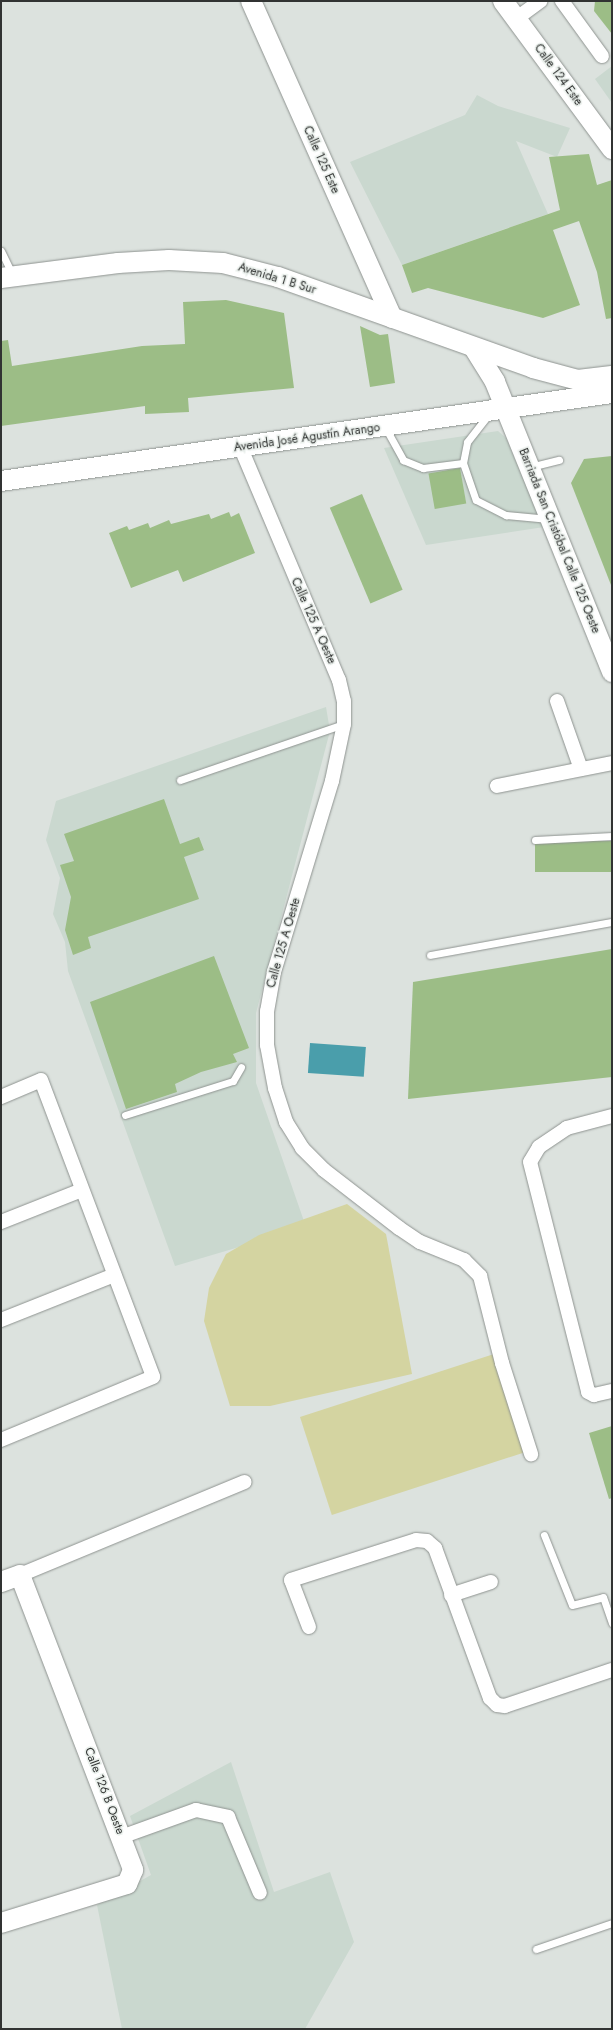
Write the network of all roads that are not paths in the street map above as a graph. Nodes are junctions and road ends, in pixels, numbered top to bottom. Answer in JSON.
{"nodes":[{"id":1,"x":250,"y":1,"type":"edge"},
{"id":2,"x":540,"y":1,"type":"edge"},
{"id":3,"x":562,"y":1,"type":"edge"},
{"id":4,"x":508,"y":6,"type":"edge"},
{"id":5,"x":602,"y":56,"type":"dead end"},
{"id":6,"x":612,"y":149,"type":"edge"},
{"id":7,"x":1,"y":251,"type":"edge"},
{"id":8,"x":7,"y":277,"type":"edge"},
{"id":9,"x":374,"y":278,"type":"junction"},
{"id":10,"x":341,"y":300,"type":"junction"},
{"id":11,"x":392,"y":318,"type":"junction"},
{"id":12,"x":474,"y":348,"type":"junction"},
{"id":13,"x":612,"y":376,"type":"edge"},
{"id":14,"x":612,"y":393,"type":"edge"},
{"id":15,"x":498,"y":411,"type":"junction"},
{"id":16,"x":385,"y":427,"type":"junction"},
{"id":17,"x":240,"y":446,"type":"junction"},
{"id":18,"x":559,"y":460,"type":"dead end"},
{"id":19,"x":463,"y":463,"type":"junction"},
{"id":20,"x":530,"y":468,"type":"junction"},
{"id":21,"x":1,"y":481,"type":"edge"},
{"id":22,"x":550,"y":519,"type":"junction"},
{"id":23,"x":610,"y":662,"type":"edge"},
{"id":24,"x":557,"y":701,"type":"dead end"},
{"id":25,"x":344,"y":724,"type":"junction"},
{"id":26,"x":612,"y":763,"type":"edge"},
{"id":27,"x":581,"y":769,"type":"junction"},
{"id":28,"x":180,"y":780,"type":"dead end"},
{"id":29,"x":497,"y":786,"type":"dead end"},
{"id":30,"x":612,"y":836,"type":"edge"},
{"id":31,"x":535,"y":840,"type":"dead end"},
{"id":32,"x":612,"y":922,"type":"edge"},
{"id":33,"x":430,"y":955,"type":"dead end"},
{"id":34,"x":242,"y":1067,"type":"dead end"},
{"id":35,"x":1,"y":1096,"type":"edge"},
{"id":36,"x":125,"y":1115,"type":"dead end"},
{"id":37,"x":612,"y":1116,"type":"edge"},
{"id":38,"x":82,"y":1190,"type":"junction"},
{"id":39,"x":1,"y":1222,"type":"edge"},
{"id":40,"x":114,"y":1275,"type":"junction"},
{"id":41,"x":1,"y":1320,"type":"edge"},
{"id":42,"x":612,"y":1391,"type":"edge"},
{"id":43,"x":1,"y":1440,"type":"edge"},
{"id":44,"x":531,"y":1454,"type":"dead end"},
{"id":45,"x":245,"y":1482,"type":"dead end"},
{"id":46,"x":544,"y":1535,"type":"dead end"},
{"id":47,"x":20,"y":1576,"type":"junction"},
{"id":48,"x":1,"y":1582,"type":"edge"},
{"id":49,"x":491,"y":1582,"type":"dead end"},
{"id":50,"x":452,"y":1595,"type":"junction"},
{"id":51,"x":612,"y":1623,"type":"edge"},
{"id":52,"x":309,"y":1627,"type":"dead end"},
{"id":53,"x":612,"y":1670,"type":"edge"},
{"id":54,"x":121,"y":1836,"type":"junction"},
{"id":55,"x":260,"y":1893,"type":"dead end"},
{"id":56,"x":612,"y":1922,"type":"edge"},
{"id":57,"x":1,"y":1923,"type":"edge"},
{"id":58,"x":536,"y":1949,"type":"dead end"}],
"edges":[{"from":1,"to":9,"type":"main road","name":"Calle 125 Este"},
{"from":2,"to":4,"type":"street"},
{"from":3,"to":5,"type":"street"},
{"from":4,"to":6,"type":"main road","name":"Calle 124 Este"},
{"from":7,"to":8,"type":"lane"},
{"from":8,"to":10,"type":"main road","name":"Avenida 1 B Sur"},
{"from":9,"to":10,"type":"main road"},
{"from":9,"to":11,"type":"main road","name":"Calle 125 Este"},
{"from":10,"to":11,"type":"main road","name":"Avenida 1 B Sur"},
{"from":11,"to":12,"type":"main road","name":"Avenida 1 B Sur"},
{"from":12,"to":13,"type":"main road","name":"Avenida 1 B Sur"},
{"from":12,"to":15,"type":"main road"},
{"from":14,"to":15,"type":"main road","name":"Avenida José Agustín Arango"},
{"from":15,"to":16,"type":"main road","name":"Avenida José Agustín Arango"},
{"from":15,"to":19,"type":"lane"},
{"from":15,"to":20,"type":"main road","name":"Barriada San Cristóbal Calle 125 Oeste"},
{"from":16,"to":17,"type":"main road","name":"Avenida José Agustín Arango"},
{"from":16,"to":19,"type":"lane"},
{"from":17,"to":21,"type":"main road","name":"Avenida José Agustín Arango"},
{"from":17,"to":25,"type":"street","name":"Calle 125 A Oeste"},
{"from":18,"to":20,"type":"lane"},
{"from":19,"to":22,"type":"lane"},
{"from":20,"to":22,"type":"main road","name":"Barriada San Cristóbal Calle 125 Oeste"},
{"from":22,"to":23,"type":"main road","name":"Barriada San Cristóbal Calle 125 Oeste"},
{"from":24,"to":27,"type":"street"},
{"from":25,"to":28,"type":"lane"},
{"from":25,"to":44,"type":"street","name":"Calle 125 A Oeste"},
{"from":26,"to":27,"type":"street"},
{"from":27,"to":29,"type":"street"},
{"from":30,"to":31,"type":"lane"},
{"from":32,"to":33,"type":"lane"},
{"from":34,"to":36,"type":"lane"},
{"from":35,"to":38,"type":"street"},
{"from":37,"to":42,"type":"street"},
{"from":38,"to":39,"type":"street"},
{"from":38,"to":40,"type":"street"},
{"from":40,"to":41,"type":"street"},
{"from":40,"to":43,"type":"street"},
{"from":45,"to":47,"type":"street"},
{"from":46,"to":51,"type":"lane"},
{"from":47,"to":48,"type":"main road"},
{"from":47,"to":54,"type":"main road","name":"Calle 126 B Oeste"},
{"from":49,"to":50,"type":"street"},
{"from":50,"to":52,"type":"street"},
{"from":50,"to":53,"type":"street"},
{"from":54,"to":55,"type":"street"},
{"from":54,"to":57,"type":"main road","name":"Calle 126 B Oeste"},
{"from":56,"to":58,"type":"lane"}]}
